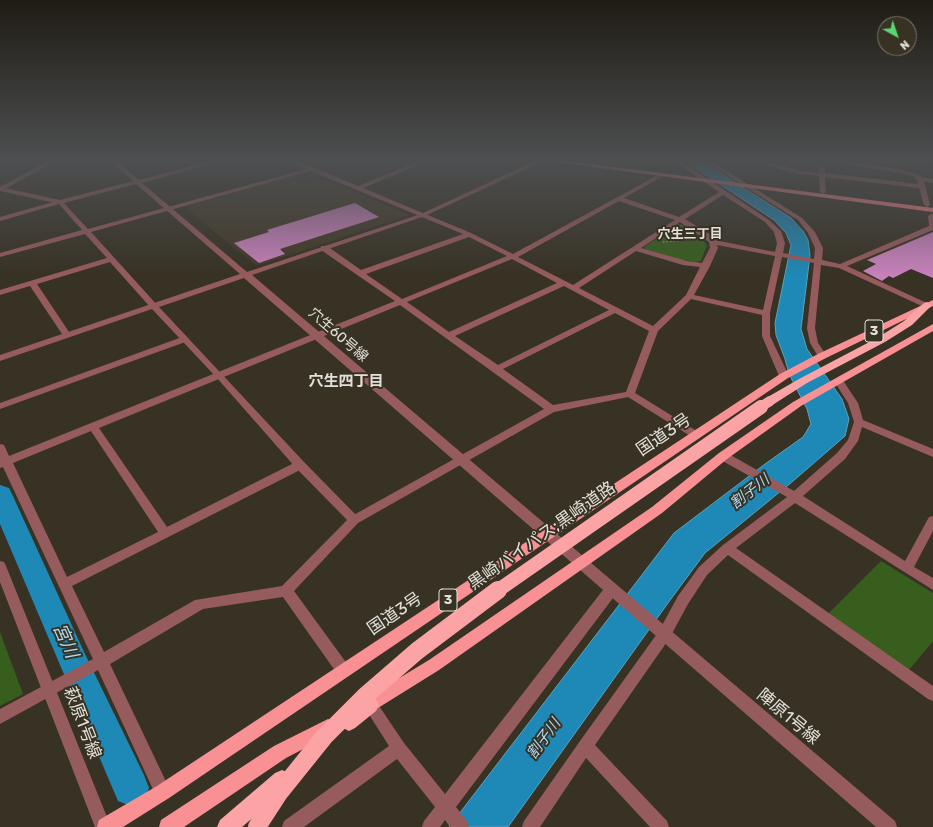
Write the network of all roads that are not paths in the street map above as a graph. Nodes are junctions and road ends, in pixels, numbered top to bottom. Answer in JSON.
{"nodes":[{"id":1,"x":44,"y":199,"type":"edge"},
{"id":2,"x":73,"y":199,"type":"edge"},
{"id":3,"x":157,"y":199,"type":"edge"},
{"id":4,"x":206,"y":199,"type":"edge"},
{"id":5,"x":384,"y":199,"type":"edge"},
{"id":6,"x":459,"y":199,"type":"edge"},
{"id":7,"x":620,"y":199,"type":"joint"},
{"id":8,"x":713,"y":199,"type":"edge"},
{"id":9,"x":733,"y":199,"type":"edge"},
{"id":10,"x":767,"y":199,"type":"edge"},
{"id":11,"x":807,"y":199,"type":"edge"},
{"id":12,"x":841,"y":199,"type":"edge"},
{"id":13,"x":877,"y":199,"type":"edge"},
{"id":14,"x":60,"y":202,"type":"junction"},
{"id":15,"x":930,"y":205,"type":"edge"},
{"id":16,"x":169,"y":209,"type":"junction"},
{"id":17,"x":932,"y":214,"type":"edge"},
{"id":18,"x":423,"y":215,"type":"junction"},
{"id":19,"x":0,"y":219,"type":"edge"},
{"id":20,"x":680,"y":220,"type":"junction"},
{"id":21,"x":933,"y":227,"type":"edge"},
{"id":22,"x":87,"y":231,"type":"junction"},
{"id":23,"x":469,"y":234,"type":"junction"},
{"id":24,"x":710,"y":240,"type":"junction"},
{"id":25,"x":324,"y":248,"type":"junction"},
{"id":26,"x":635,"y":248,"type":"junction"},
{"id":27,"x":0,"y":255,"type":"edge"},
{"id":28,"x":781,"y":255,"type":"junction"},
{"id":29,"x":512,"y":257,"type":"junction"},
{"id":30,"x":113,"y":259,"type":"junction"},
{"id":31,"x":815,"y":261,"type":"junction"},
{"id":32,"x":706,"y":266,"type":"junction"},
{"id":33,"x":841,"y":266,"type":"junction"},
{"id":34,"x":361,"y":273,"type":"junction"},
{"id":35,"x":246,"y":274,"type":"junction"},
{"id":36,"x":32,"y":283,"type":"junction"},
{"id":37,"x":564,"y":283,"type":"junction"},
{"id":38,"x":573,"y":288,"type":"junction"},
{"id":39,"x":0,"y":293,"type":"edge"},
{"id":40,"x":689,"y":296,"type":"junction"},
{"id":41,"x":402,"y":302,"type":"junction"},
{"id":42,"x":930,"y":304,"type":"edge"},
{"id":43,"x":154,"y":306,"type":"junction"},
{"id":44,"x":615,"y":310,"type":"junction"},
{"id":45,"x":766,"y":313,"type":"junction"},
{"id":46,"x":933,"y":327,"type":"edge"},
{"id":47,"x":654,"y":330,"type":"junction"},
{"id":48,"x":67,"y":334,"type":"junction"},
{"id":49,"x":449,"y":335,"type":"junction"},
{"id":50,"x":317,"y":336,"type":"junction"},
{"id":51,"x":185,"y":339,"type":"junction"},
{"id":52,"x":0,"y":358,"type":"edge"},
{"id":53,"x":818,"y":358,"type":"junction"},
{"id":54,"x":497,"y":369,"type":"junction"},
{"id":55,"x":787,"y":375,"type":"junction"},
{"id":56,"x":220,"y":376,"type":"junction"},
{"id":57,"x":836,"y":383,"type":"junction"},
{"id":58,"x":630,"y":394,"type":"junction"},
{"id":59,"x":0,"y":406,"type":"edge"},
{"id":60,"x":551,"y":409,"type":"junction"},
{"id":61,"x":859,"y":422,"type":"junction"},
{"id":62,"x":93,"y":426,"type":"junction"},
{"id":63,"x":696,"y":435,"type":"junction"},
{"id":64,"x":0,"y":448,"type":"edge"},
{"id":65,"x":933,"y":453,"type":"edge"},
{"id":66,"x":724,"y":456,"type":"junction"},
{"id":67,"x":461,"y":460,"type":"junction"},
{"id":68,"x":3,"y":463,"type":"edge"},
{"id":69,"x":300,"y":465,"type":"junction"},
{"id":70,"x":791,"y":495,"type":"junction"},
{"id":71,"x":354,"y":520,"type":"junction"},
{"id":72,"x":933,"y":520,"type":"edge"},
{"id":73,"x":165,"y":533,"type":"junction"},
{"id":74,"x":548,"y":534,"type":"junction"},
{"id":75,"x":728,"y":548,"type":"junction"},
{"id":76,"x":580,"y":562,"type":"junction"},
{"id":77,"x":0,"y":566,"type":"edge"},
{"id":78,"x":907,"y":568,"type":"junction"},
{"id":79,"x":65,"y":584,"type":"junction"},
{"id":80,"x":933,"y":585,"type":"edge"},
{"id":81,"x":286,"y":591,"type":"junction"},
{"id":82,"x":614,"y":593,"type":"junction"},
{"id":83,"x":659,"y":631,"type":"junction"},
{"id":84,"x":97,"y":664,"type":"junction"},
{"id":85,"x":343,"y":670,"type":"junction"},
{"id":86,"x":55,"y":688,"type":"junction"},
{"id":87,"x":933,"y":694,"type":"edge"},
{"id":88,"x":370,"y":705,"type":"junction"},
{"id":89,"x":0,"y":717,"type":"edge"},
{"id":90,"x":585,"y":746,"type":"junction"},
{"id":91,"x":399,"y":748,"type":"junction"},
{"id":92,"x":162,"y":792,"type":"junction"},
{"id":93,"x":448,"y":810,"type":"junction"},
{"id":94,"x":103,"y":827,"type":"edge"},
{"id":95,"x":106,"y":827,"type":"edge"},
{"id":96,"x":168,"y":827,"type":"edge"},
{"id":97,"x":227,"y":827,"type":"edge"},
{"id":98,"x":257,"y":827,"type":"edge"},
{"id":99,"x":290,"y":827,"type":"edge"},
{"id":100,"x":430,"y":827,"type":"edge"},
{"id":101,"x":461,"y":827,"type":"edge"},
{"id":102,"x":530,"y":827,"type":"edge"},
{"id":103,"x":661,"y":827,"type":"edge"},
{"id":104,"x":888,"y":827,"type":"edge"}],
"edges":[{"from":1,"to":14,"type":"street"},
{"from":2,"to":14,"type":"street"},
{"from":3,"to":16,"type":"street","name":"穴生60号線"},
{"from":4,"to":16,"type":"street"},
{"from":5,"to":18,"type":"street"},
{"from":6,"to":18,"type":"street"},
{"from":7,"to":20,"type":"street"},
{"from":7,"to":29,"type":"street"},
{"from":8,"to":20,"type":"street"},
{"from":9,"to":28,"type":"street"},
{"from":10,"to":31,"type":"street"},
{"from":11,"to":17,"type":"main road"},
{"from":12,"to":17,"type":"main road"},
{"from":13,"to":15,"type":"main road"},
{"from":14,"to":19,"type":"street"},
{"from":14,"to":22,"type":"street"},
{"from":16,"to":22,"type":"street"},
{"from":16,"to":35,"type":"street","name":"穴生60号線"},
{"from":17,"to":21,"type":"street"},
{"from":18,"to":23,"type":"street"},
{"from":18,"to":25,"type":"street"},
{"from":20,"to":24,"type":"street"},
{"from":20,"to":26,"type":"street"},
{"from":21,"to":33,"type":"street"},
{"from":22,"to":27,"type":"street"},
{"from":22,"to":30,"type":"street"},
{"from":23,"to":29,"type":"street"},
{"from":23,"to":34,"type":"street"},
{"from":24,"to":28,"type":"street"},
{"from":24,"to":32,"type":"street"},
{"from":25,"to":34,"type":"street"},
{"from":25,"to":35,"type":"street"},
{"from":26,"to":32,"type":"street"},
{"from":26,"to":38,"type":"street"},
{"from":28,"to":31,"type":"street"},
{"from":28,"to":45,"type":"street"},
{"from":29,"to":37,"type":"street"},
{"from":29,"to":41,"type":"street"},
{"from":30,"to":36,"type":"street"},
{"from":30,"to":43,"type":"street"},
{"from":31,"to":33,"type":"street"},
{"from":31,"to":53,"type":"street"},
{"from":32,"to":40,"type":"street"},
{"from":33,"to":42,"type":"street"},
{"from":34,"to":41,"type":"street"},
{"from":35,"to":43,"type":"street"},
{"from":35,"to":50,"type":"street","name":"穴生60号線"},
{"from":36,"to":39,"type":"street"},
{"from":36,"to":48,"type":"street"},
{"from":37,"to":38,"type":"street"},
{"from":37,"to":49,"type":"street"},
{"from":38,"to":44,"type":"street"},
{"from":40,"to":45,"type":"street"},
{"from":40,"to":47,"type":"street"},
{"from":41,"to":49,"type":"street"},
{"from":41,"to":50,"type":"street"},
{"from":42,"to":53,"type":"highway","name":"国道3号","number":"3"},
{"from":42,"to":98,"type":"highway","name":"黒崎バイパス;黒崎道路","number":"3","bridge":true},
{"from":43,"to":48,"type":"street"},
{"from":43,"to":51,"type":"street"},
{"from":44,"to":47,"type":"street"},
{"from":44,"to":54,"type":"street"},
{"from":45,"to":55,"type":"street"},
{"from":46,"to":57,"type":"highway","number":"3"},
{"from":47,"to":58,"type":"street"},
{"from":48,"to":52,"type":"street"},
{"from":49,"to":54,"type":"street"},
{"from":50,"to":56,"type":"street"},
{"from":50,"to":67,"type":"street","name":"穴生60号線"},
{"from":51,"to":56,"type":"street"},
{"from":51,"to":59,"type":"street"},
{"from":53,"to":55,"type":"highway","name":"国道3号","number":"3"},
{"from":54,"to":60,"type":"street"},
{"from":55,"to":63,"type":"highway","name":"国道3号","number":"3"},
{"from":56,"to":62,"type":"street"},
{"from":56,"to":69,"type":"street"},
{"from":57,"to":61,"type":"street"},
{"from":57,"to":66,"type":"highway","number":"3"},
{"from":58,"to":60,"type":"street"},
{"from":58,"to":63,"type":"street"},
{"from":60,"to":67,"type":"street"},
{"from":61,"to":65,"type":"street"},
{"from":61,"to":70,"type":"street"},
{"from":62,"to":68,"type":"street"},
{"from":62,"to":73,"type":"street"},
{"from":63,"to":74,"type":"highway","name":"国道3号","number":"3"},
{"from":64,"to":68,"type":"street"},
{"from":66,"to":70,"type":"street"},
{"from":66,"to":76,"type":"highway","number":"3"},
{"from":67,"to":71,"type":"street"},
{"from":67,"to":74,"type":"street","name":"穴生60号線"},
{"from":68,"to":79,"type":"street"},
{"from":69,"to":71,"type":"street"},
{"from":69,"to":73,"type":"street"},
{"from":70,"to":75,"type":"street"},
{"from":70,"to":78,"type":"street"},
{"from":71,"to":81,"type":"street"},
{"from":72,"to":78,"type":"street"},
{"from":73,"to":79,"type":"street"},
{"from":74,"to":76,"type":"street","name":"穴生60号線"},
{"from":74,"to":85,"type":"highway","name":"国道3号","number":"3"},
{"from":75,"to":83,"type":"street"},
{"from":75,"to":87,"type":"street"},
{"from":76,"to":82,"type":"street","name":"穴生60号線"},
{"from":76,"to":88,"type":"highway","number":"3"},
{"from":77,"to":86,"type":"street","name":"萩原1号線"},
{"from":78,"to":80,"type":"street"},
{"from":79,"to":84,"type":"street"},
{"from":81,"to":84,"type":"street"},
{"from":81,"to":85,"type":"street"},
{"from":82,"to":83,"type":"street","name":"陣原1号線"},
{"from":82,"to":93,"type":"street"},
{"from":83,"to":90,"type":"street"},
{"from":83,"to":104,"type":"street","name":"陣原1号線"},
{"from":84,"to":86,"type":"street"},
{"from":84,"to":92,"type":"street"},
{"from":85,"to":92,"type":"highway","name":"国道3号","number":"3"},
{"from":86,"to":89,"type":"street"},
{"from":86,"to":94,"type":"street","name":"萩原1号線"},
{"from":88,"to":91,"type":"street"},
{"from":88,"to":96,"type":"highway","number":"3"},
{"from":88,"to":97,"type":"highway","number":"3"},
{"from":90,"to":102,"type":"street"},
{"from":90,"to":103,"type":"street"},
{"from":91,"to":93,"type":"street"},
{"from":91,"to":99,"type":"street"},
{"from":92,"to":95,"type":"highway","name":"国道3号","number":"3"},
{"from":93,"to":100,"type":"street"},
{"from":93,"to":101,"type":"street"}]}
